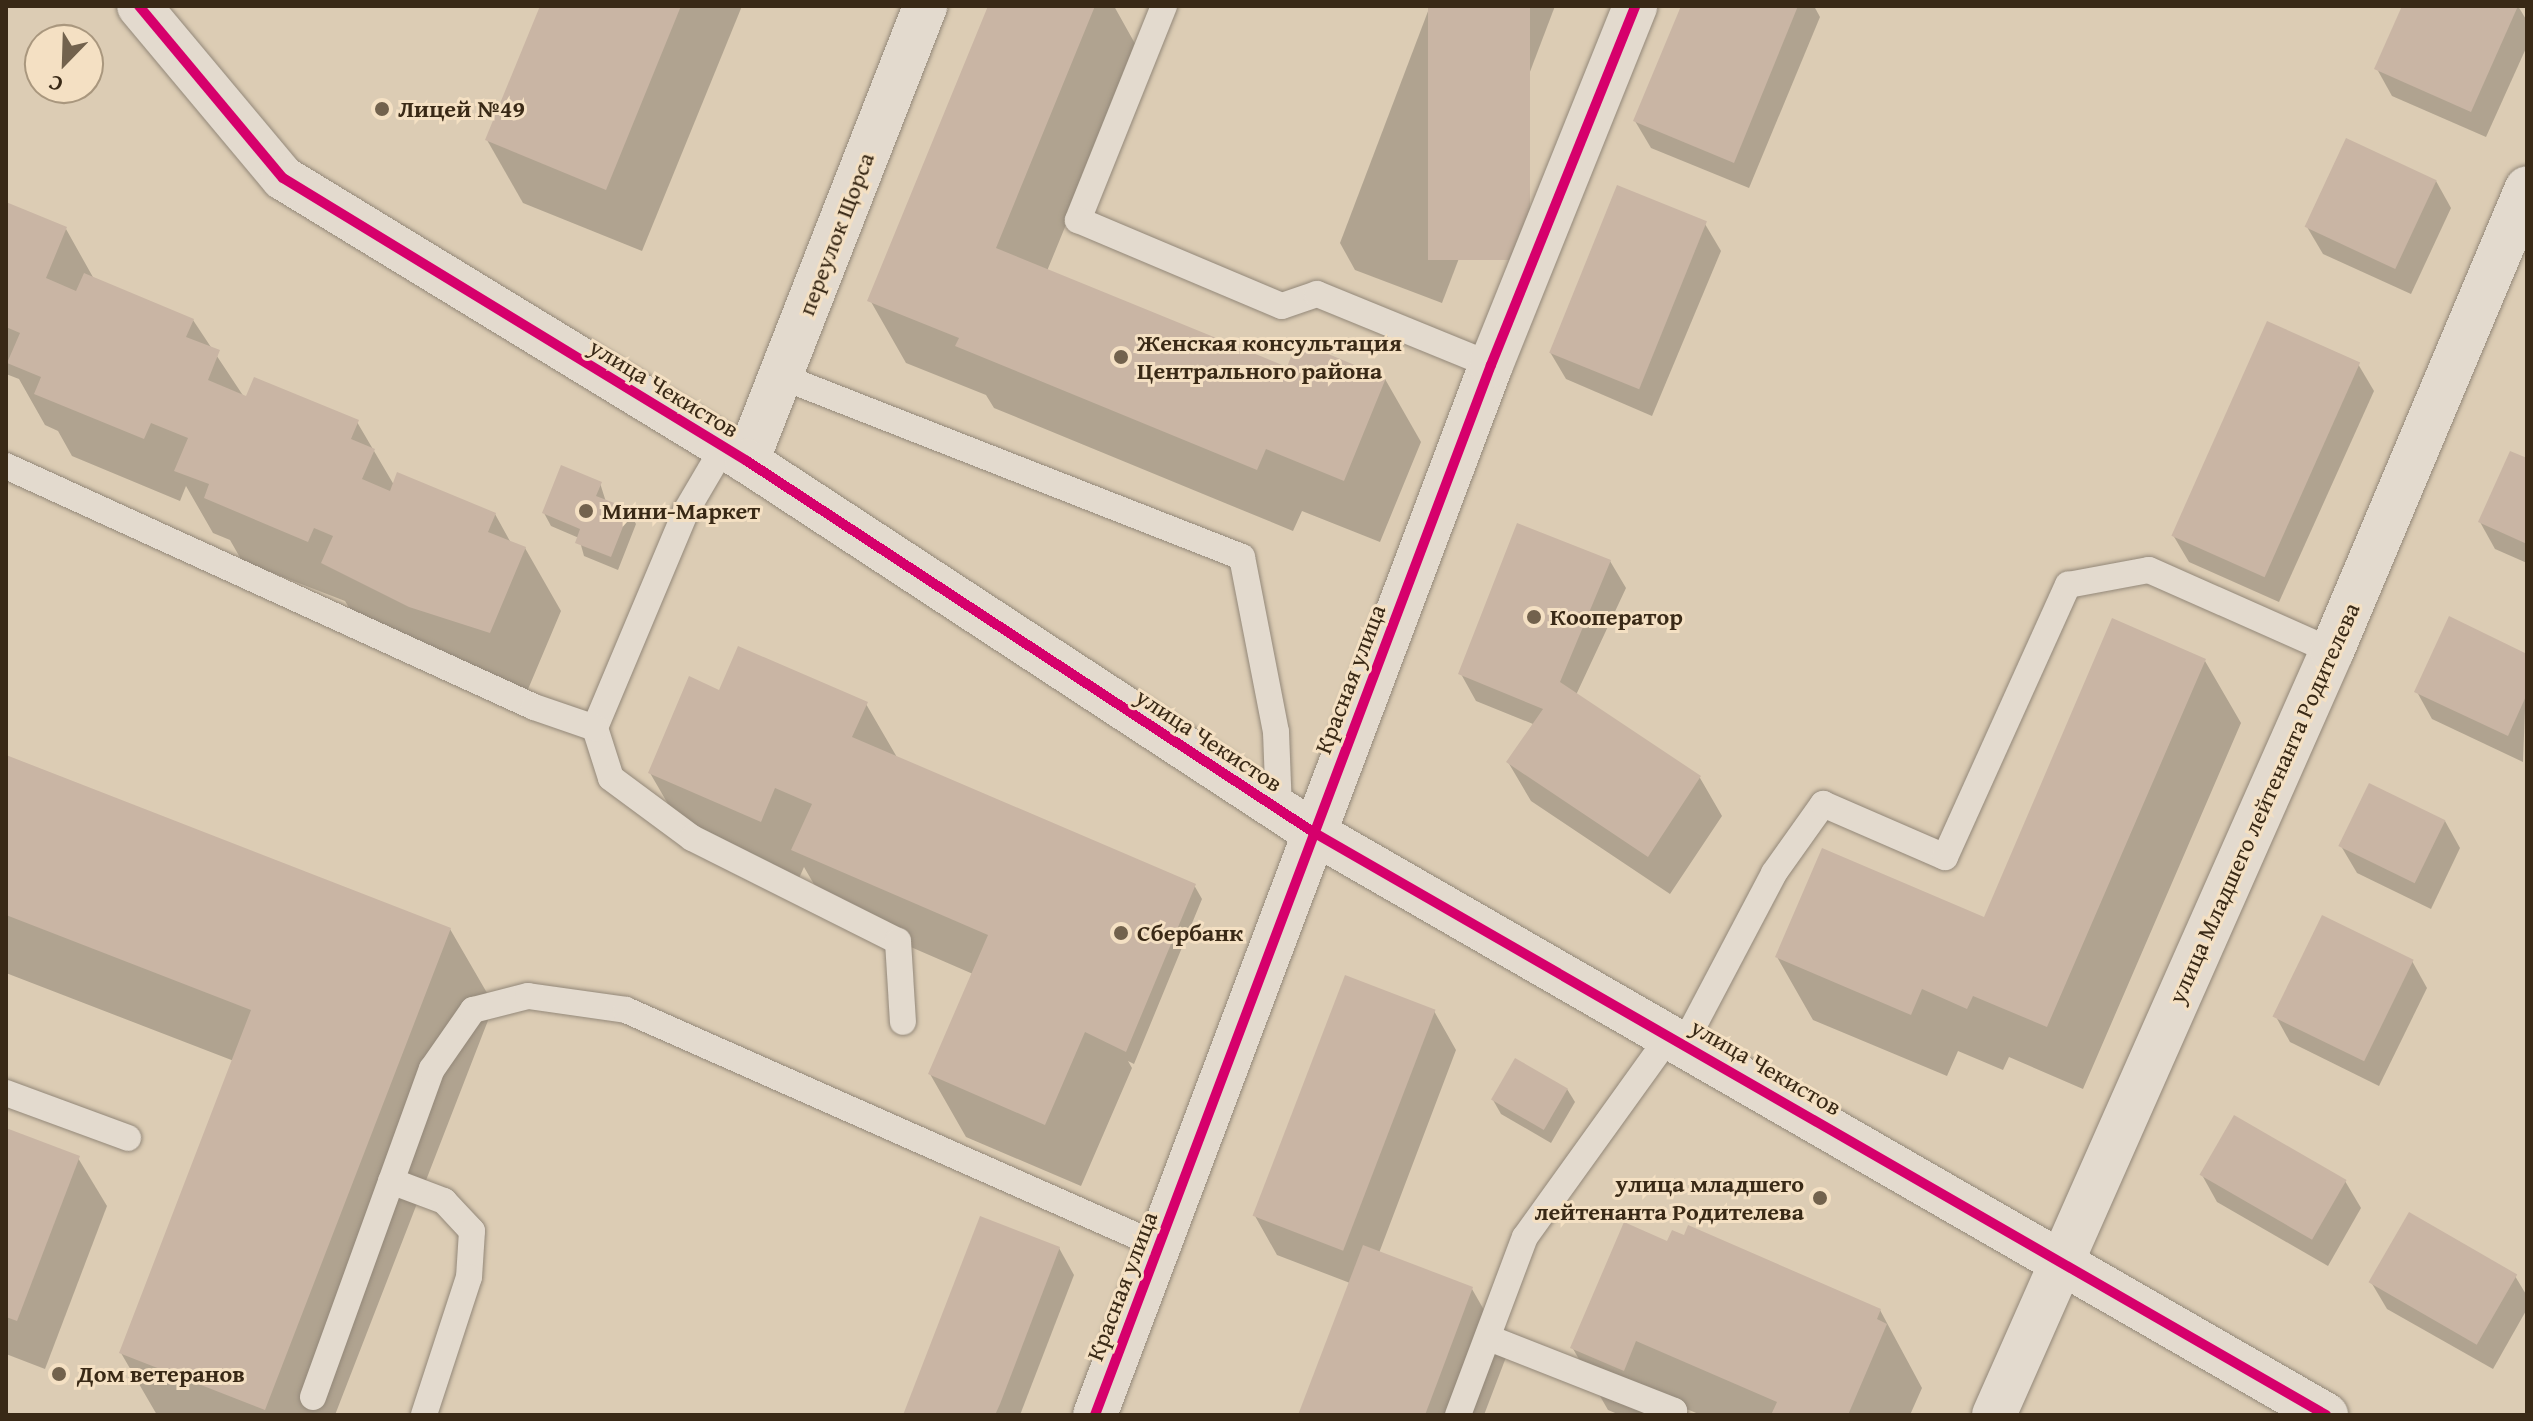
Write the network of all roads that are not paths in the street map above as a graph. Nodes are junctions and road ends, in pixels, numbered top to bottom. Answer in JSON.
{"nodes":[{"id":1,"x":139,"y":6,"type":"edge"},
{"id":2,"x":925,"y":6,"type":"edge"},
{"id":3,"x":1164,"y":6,"type":"edge"},
{"id":4,"x":1635,"y":6,"type":"edge"},
{"id":5,"x":2527,"y":188,"type":"edge"},
{"id":6,"x":1491,"y":365,"type":"junction"},
{"id":7,"x":780,"y":376,"type":"junction"},
{"id":8,"x":735,"y":455,"type":"junction"},
{"id":9,"x":6,"y":466,"type":"edge"},
{"id":10,"x":2332,"y":651,"type":"junction"},
{"id":11,"x":595,"y":728,"type":"junction"},
{"id":12,"x":1296,"y":821,"type":"junction"},
{"id":13,"x":903,"y":1022,"type":"dead end"},
{"id":14,"x":1677,"y":1040,"type":"junction"},
{"id":15,"x":6,"y":1093,"type":"edge"},
{"id":16,"x":128,"y":1138,"type":"dead end"},
{"id":17,"x":391,"y":1181,"type":"junction"},
{"id":18,"x":1159,"y":1246,"type":"junction"},
{"id":19,"x":2062,"y":1260,"type":"junction"},
{"id":20,"x":1489,"y":1338,"type":"junction"},
{"id":21,"x":313,"y":1397,"type":"dead end"},
{"id":22,"x":424,"y":1415,"type":"edge"},
{"id":23,"x":1095,"y":1415,"type":"edge"},
{"id":24,"x":1458,"y":1415,"type":"edge"},
{"id":25,"x":1672,"y":1415,"type":"edge"},
{"id":26,"x":1994,"y":1415,"type":"edge"},
{"id":27,"x":2326,"y":1415,"type":"edge"}],
"edges":[{"from":1,"to":8,"type":"street","name":"улица Чекистов"},
{"from":2,"to":7,"type":"street","name":"переулок Щорса"},
{"from":3,"to":6,"type":"lane"},
{"from":4,"to":6,"type":"street","name":"Красная улица"},
{"from":5,"to":10,"type":"street","name":"улица Младшего лейтенанта Родителева"},
{"from":6,"to":12,"type":"street","name":"Красная улица"},
{"from":7,"to":8,"type":"street","name":"переулок Щорса"},
{"from":7,"to":12,"type":"lane"},
{"from":8,"to":11,"type":"lane"},
{"from":8,"to":12,"type":"street","name":"улица Чекистов"},
{"from":9,"to":11,"type":"lane"},
{"from":10,"to":14,"type":"lane"},
{"from":10,"to":19,"type":"street","name":"улица Младшего лейтенанта Родителева"},
{"from":11,"to":13,"type":"lane"},
{"from":12,"to":14,"type":"street","name":"улица Чекистов"},
{"from":12,"to":18,"type":"street","name":"Красная улица"},
{"from":14,"to":19,"type":"street","name":"улица Чекистов"},
{"from":14,"to":20,"type":"lane"},
{"from":15,"to":16,"type":"lane"},
{"from":17,"to":18,"type":"lane"},
{"from":17,"to":21,"type":"lane"},
{"from":17,"to":22,"type":"lane"},
{"from":18,"to":23,"type":"street","name":"Красная улица"},
{"from":19,"to":26,"type":"street","name":"улица Младшего лейтенанта Родителева"},
{"from":19,"to":27,"type":"street","name":"улица Чекистов"},
{"from":20,"to":24,"type":"lane"},
{"from":20,"to":25,"type":"lane"}]}
